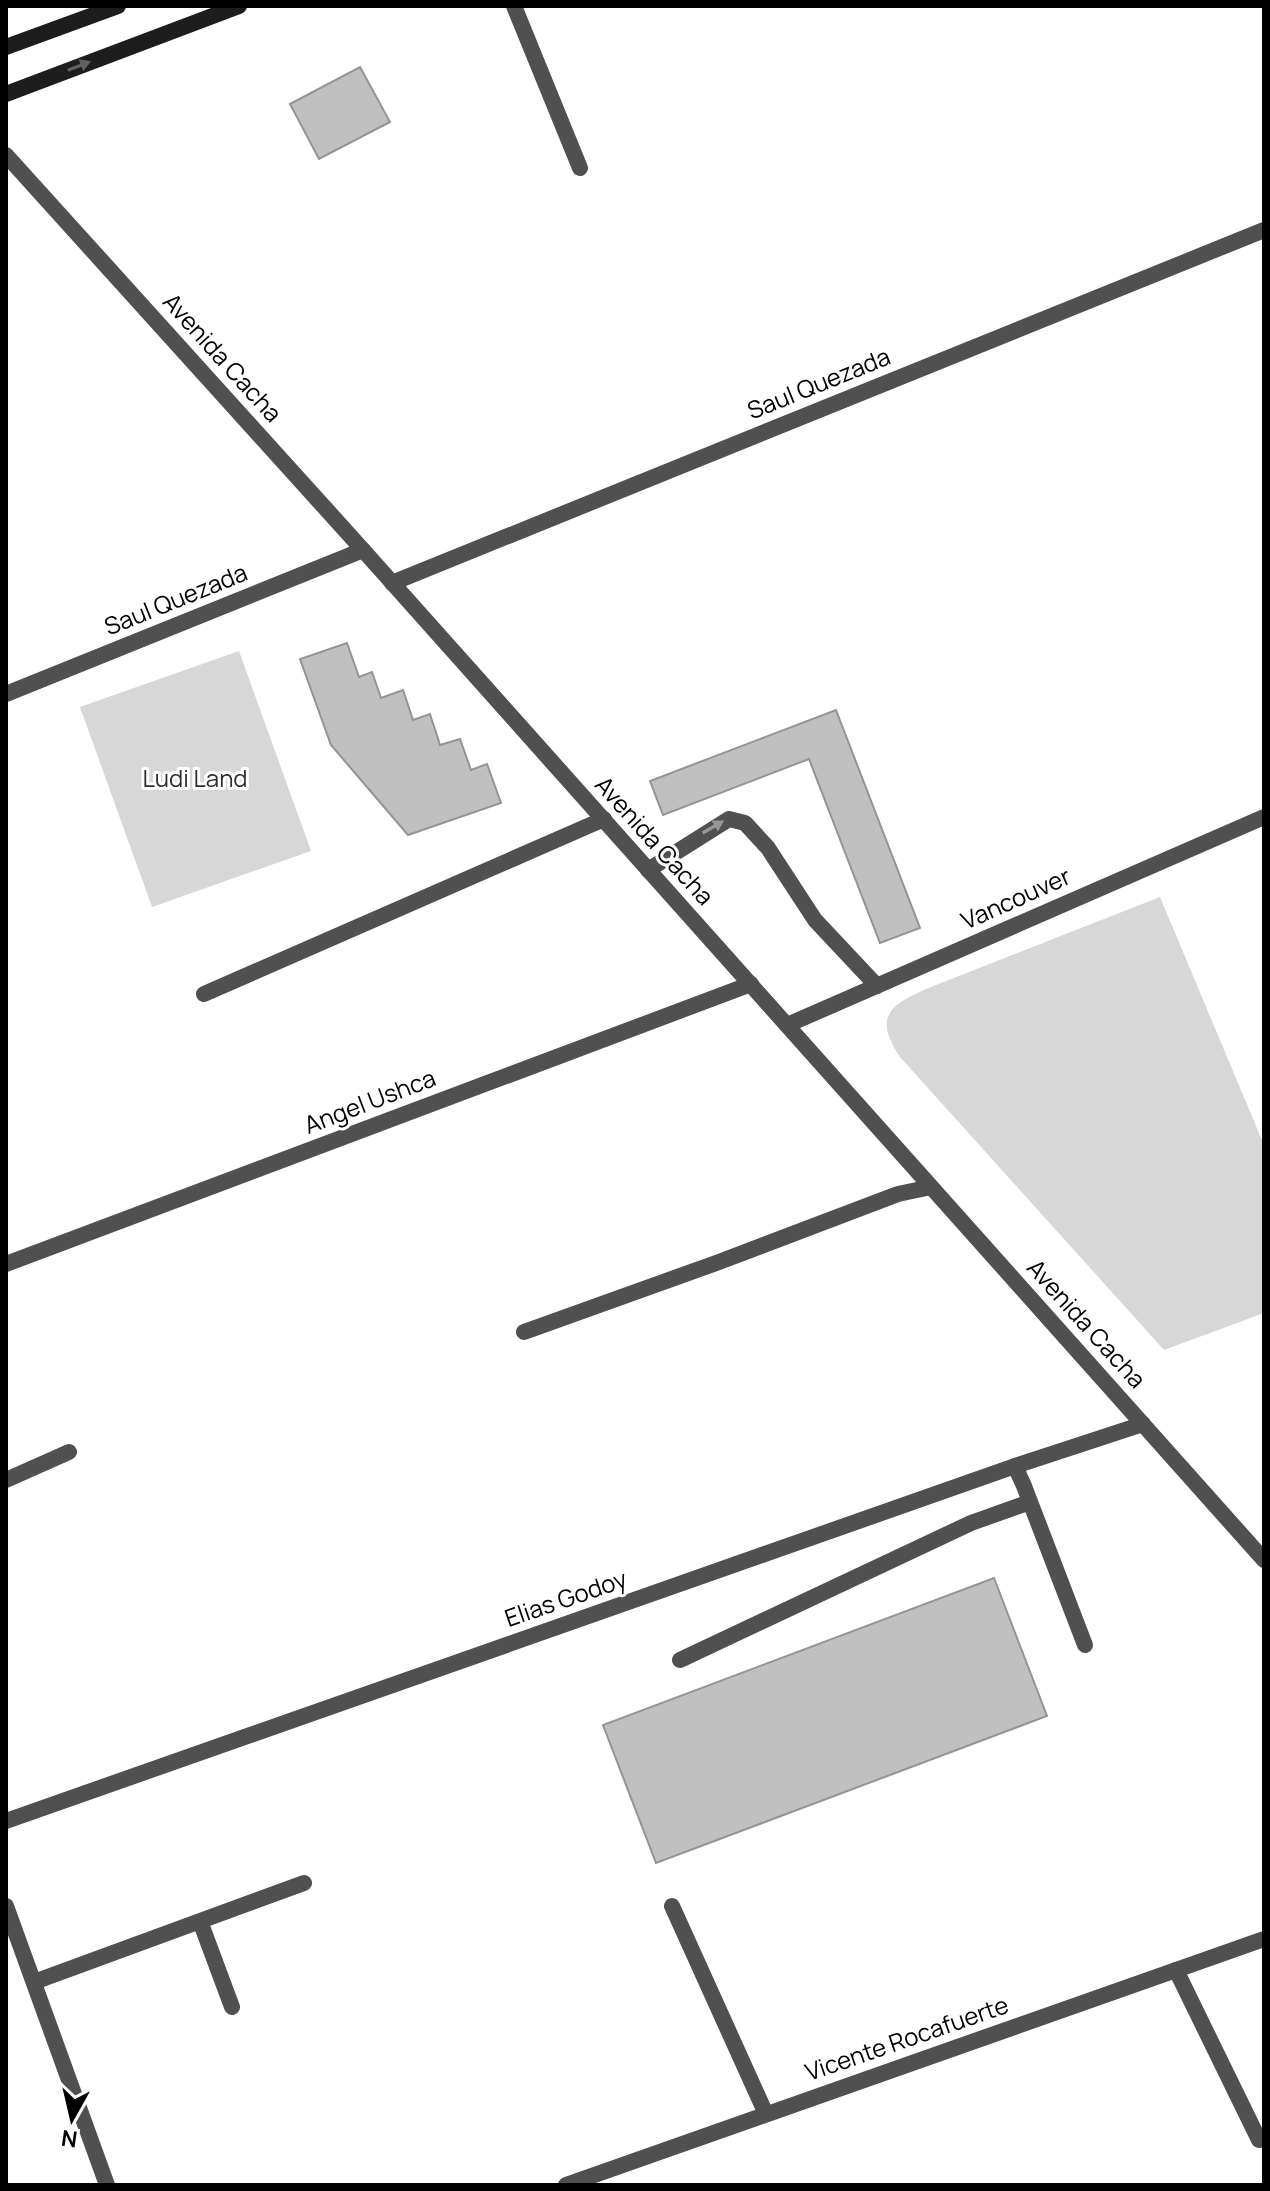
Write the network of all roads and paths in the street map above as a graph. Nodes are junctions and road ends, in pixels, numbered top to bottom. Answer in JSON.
{"nodes":[{"id":1,"x":118,"y":6,"type":"edge"},
{"id":2,"x":239,"y":6,"type":"edge"},
{"id":3,"x":514,"y":6,"type":"edge"},
{"id":4,"x":6,"y":47,"type":"edge"},
{"id":5,"x":6,"y":94,"type":"edge"},
{"id":6,"x":6,"y":155,"type":"edge"},
{"id":7,"x":580,"y":168,"type":"dead end"},
{"id":8,"x":1264,"y":230,"type":"edge"},
{"id":9,"x":363,"y":550,"type":"junction"},
{"id":10,"x":392,"y":583,"type":"junction"},
{"id":11,"x":6,"y":694,"type":"edge"},
{"id":12,"x":1263,"y":818,"type":"edge"},
{"id":13,"x":604,"y":819,"type":"junction"},
{"id":14,"x":648,"y":870,"type":"junction"},
{"id":15,"x":751,"y":984,"type":"junction"},
{"id":16,"x":877,"y":986,"type":"junction"},
{"id":17,"x":204,"y":994,"type":"dead end"},
{"id":18,"x":787,"y":1025,"type":"junction"},
{"id":19,"x":931,"y":1187,"type":"junction"},
{"id":20,"x":6,"y":1264,"type":"edge"},
{"id":21,"x":524,"y":1332,"type":"dead end"},
{"id":22,"x":1143,"y":1424,"type":"junction"},
{"id":23,"x":69,"y":1452,"type":"dead end"},
{"id":24,"x":1015,"y":1466,"type":"junction"},
{"id":25,"x":6,"y":1480,"type":"edge"},
{"id":26,"x":1030,"y":1502,"type":"junction"},
{"id":27,"x":1262,"y":1554,"type":"edge"},
{"id":28,"x":1085,"y":1645,"type":"dead end"},
{"id":29,"x":680,"y":1660,"type":"dead end"},
{"id":30,"x":6,"y":1821,"type":"edge"},
{"id":31,"x":304,"y":1883,"type":"dead end"},
{"id":32,"x":6,"y":1906,"type":"edge"},
{"id":33,"x":672,"y":1906,"type":"dead end"},
{"id":34,"x":200,"y":1921,"type":"junction"},
{"id":35,"x":1264,"y":1939,"type":"edge"},
{"id":36,"x":1176,"y":1970,"type":"junction"},
{"id":37,"x":34,"y":1982,"type":"junction"},
{"id":38,"x":232,"y":2007,"type":"dead end"},
{"id":39,"x":766,"y":2114,"type":"junction"},
{"id":40,"x":1259,"y":2140,"type":"dead end"},
{"id":41,"x":107,"y":2185,"type":"edge"},
{"id":42,"x":566,"y":2185,"type":"edge"}],
"edges":[{"from":1,"to":4,"type":"main road"},
{"from":5,"to":2,"type":"main road","one_way":true},
{"from":3,"to":7,"type":"street"},
{"from":6,"to":9,"type":"street","name":"Avenida Cacha"},
{"from":8,"to":10,"type":"street","name":"Saul Quezada"},
{"from":9,"to":10,"type":"street","name":"Avenida Cacha"},
{"from":9,"to":11,"type":"street","name":"Saul Quezada"},
{"from":10,"to":13,"type":"street","name":"Avenida Cacha"},
{"from":12,"to":16,"type":"street","name":"Vancouver"},
{"from":13,"to":14,"type":"street","name":"Avenida Cacha"},
{"from":13,"to":17,"type":"street"},
{"from":14,"to":15,"type":"street","name":"Avenida Cacha"},
{"from":14,"to":16,"type":"street","one_way":true},
{"from":15,"to":18,"type":"street","name":"Avenida Cacha"},
{"from":15,"to":20,"type":"street","name":"Angel Ushca"},
{"from":16,"to":18,"type":"street","name":"Vancouver"},
{"from":18,"to":19,"type":"street","name":"Avenida Cacha"},
{"from":19,"to":21,"type":"street"},
{"from":19,"to":22,"type":"street","name":"Avenida Cacha"},
{"from":22,"to":24,"type":"street","name":"Elias Godoy"},
{"from":22,"to":27,"type":"street","name":"Avenida Cacha"},
{"from":23,"to":25,"type":"street"},
{"from":24,"to":26,"type":"street"},
{"from":24,"to":30,"type":"street","name":"Elias Godoy"},
{"from":26,"to":28,"type":"street"},
{"from":26,"to":29,"type":"street"},
{"from":31,"to":34,"type":"street"},
{"from":32,"to":37,"type":"street"},
{"from":33,"to":39,"type":"street"},
{"from":34,"to":37,"type":"street"},
{"from":34,"to":38,"type":"street"},
{"from":35,"to":36,"type":"street","name":"Vicente Rocafuerte"},
{"from":36,"to":39,"type":"street","name":"Vicente Rocafuerte"},
{"from":36,"to":40,"type":"street"},
{"from":37,"to":41,"type":"street"},
{"from":39,"to":42,"type":"street","name":"Vicente Rocafuerte"}]}
